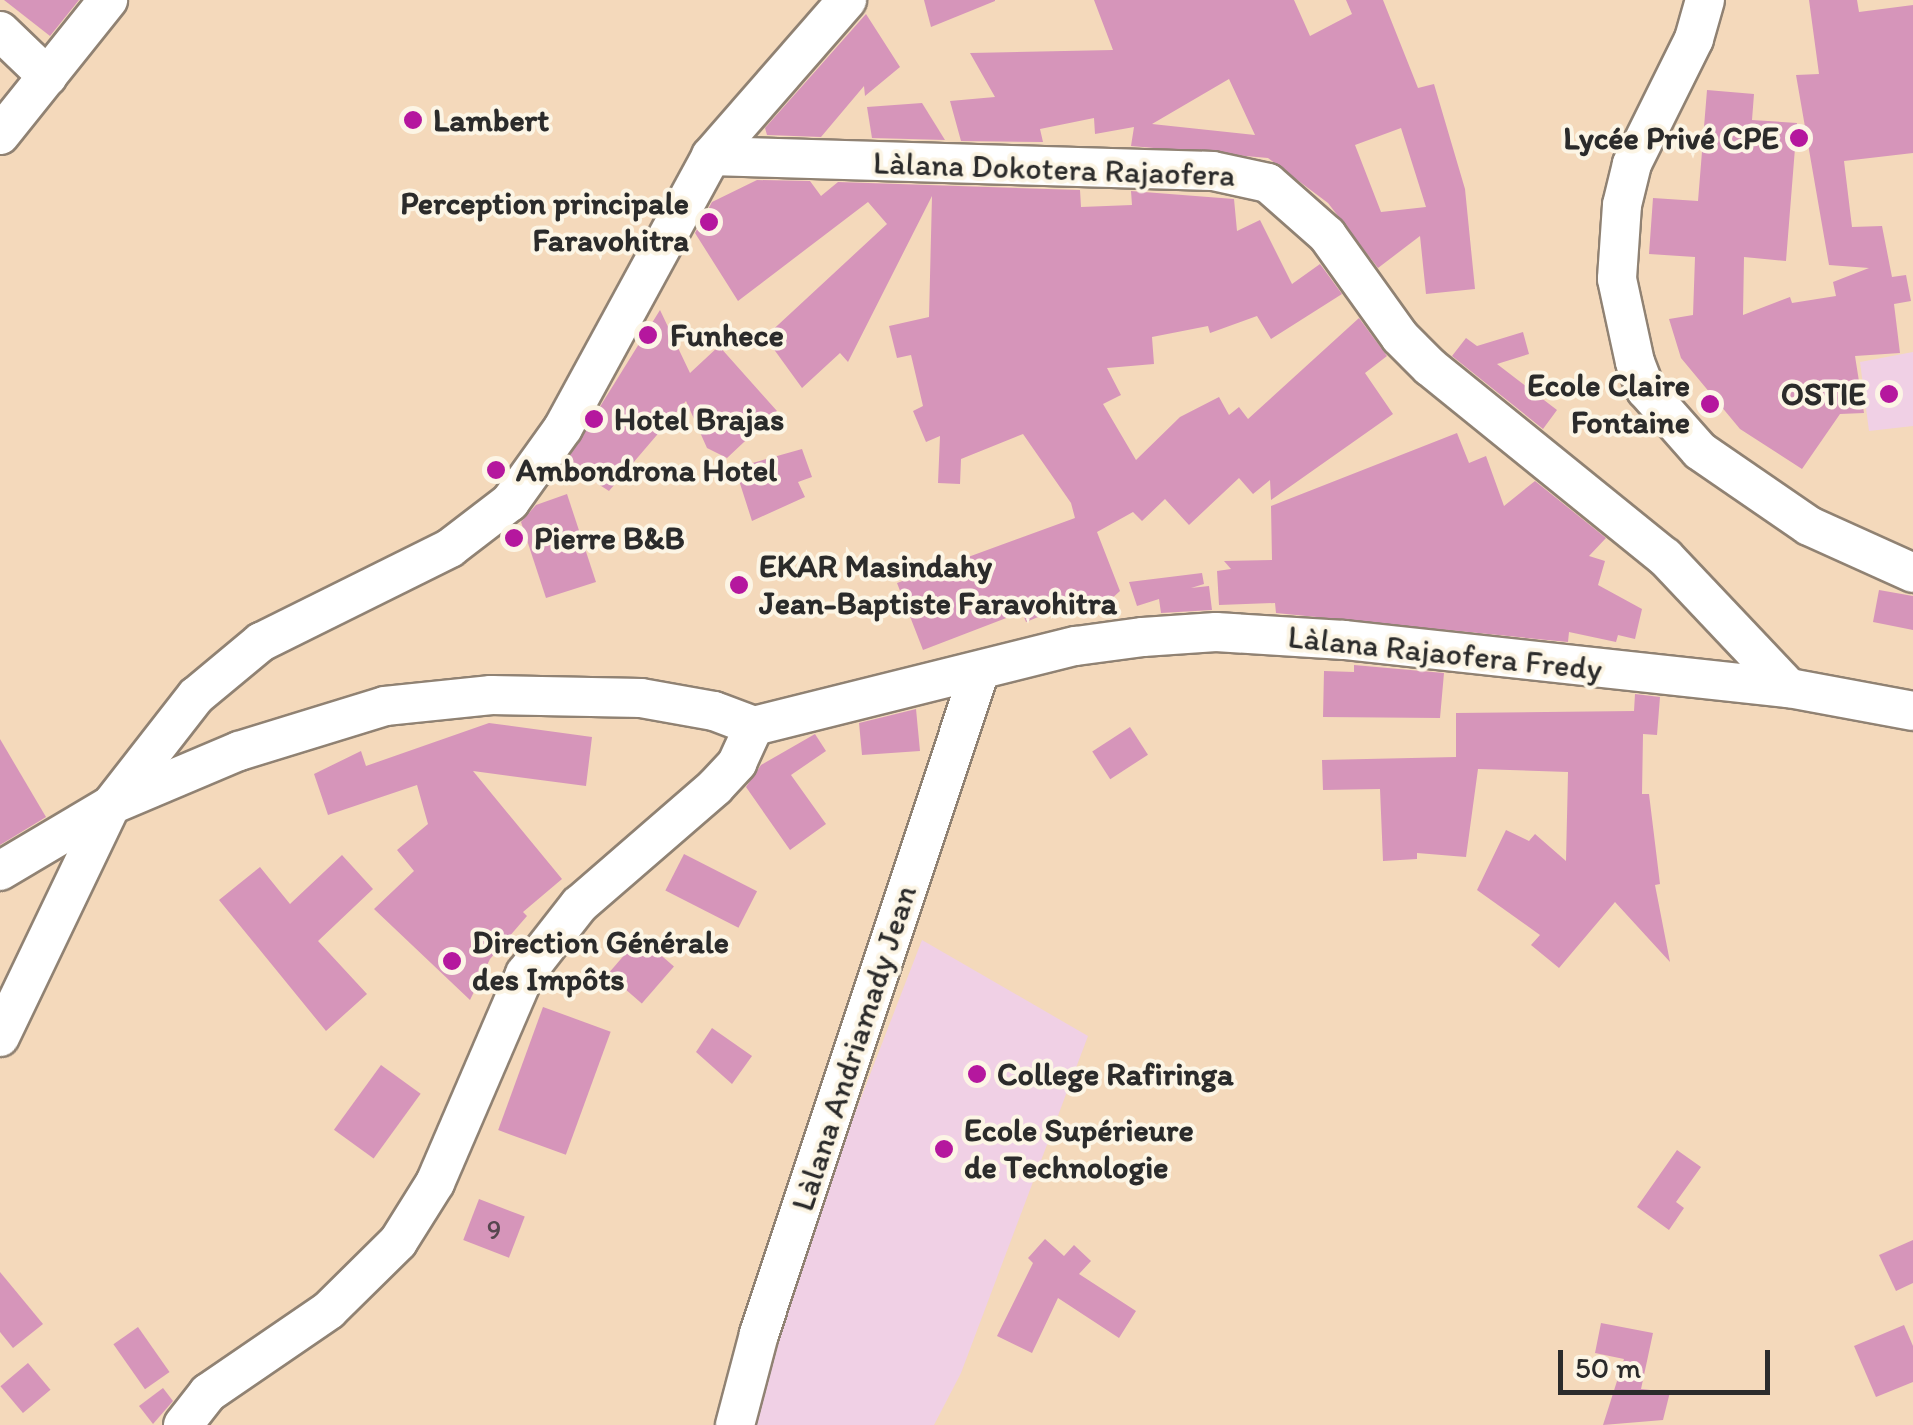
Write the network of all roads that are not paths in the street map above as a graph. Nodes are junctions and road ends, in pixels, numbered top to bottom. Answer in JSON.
{"nodes":[{"id":1,"x":108,"y":0,"type":"edge"},
{"id":2,"x":847,"y":0,"type":"edge"},
{"id":3,"x":1705,"y":0,"type":"edge"},
{"id":4,"x":0,"y":31,"type":"edge"},
{"id":5,"x":48,"y":77,"type":"junction"},
{"id":6,"x":4,"y":125,"type":"edge"},
{"id":7,"x":711,"y":156,"type":"junction"},
{"id":8,"x":1913,"y":573,"type":"edge"},
{"id":9,"x":979,"y":673,"type":"junction"},
{"id":10,"x":1788,"y":688,"type":"junction"},
{"id":11,"x":1913,"y":694,"type":"edge"},
{"id":12,"x":1913,"y":712,"type":"edge"},
{"id":13,"x":754,"y":726,"type":"junction"},
{"id":14,"x":111,"y":805,"type":"junction"},
{"id":15,"x":0,"y":872,"type":"edge"},
{"id":16,"x":0,"y":1038,"type":"edge"},
{"id":17,"x":183,"y":1425,"type":"edge"},
{"id":18,"x":735,"y":1425,"type":"edge"}],
"edges":[{"from":1,"to":5,"type":"street"},
{"from":2,"to":7,"type":"street"},
{"from":3,"to":8,"type":"street"},
{"from":4,"to":5,"type":"street"},
{"from":5,"to":6,"type":"street"},
{"from":7,"to":10,"type":"street","name":"Làlana Dokotera Rajaofera"},
{"from":7,"to":14,"type":"street"},
{"from":9,"to":10,"type":"street","name":"Làlana Rajaofera Fredy"},
{"from":9,"to":13,"type":"street","name":"Làlana Rajaofera Fredy"},
{"from":9,"to":18,"type":"street","name":"Làlana Andriamady Jean"},
{"from":10,"to":11,"type":"street"},
{"from":10,"to":12,"type":"street","name":"Làlana Rajaofera Fredy"},
{"from":13,"to":14,"type":"street"},
{"from":13,"to":17,"type":"street"},
{"from":14,"to":15,"type":"street"},
{"from":14,"to":16,"type":"street"}]}
